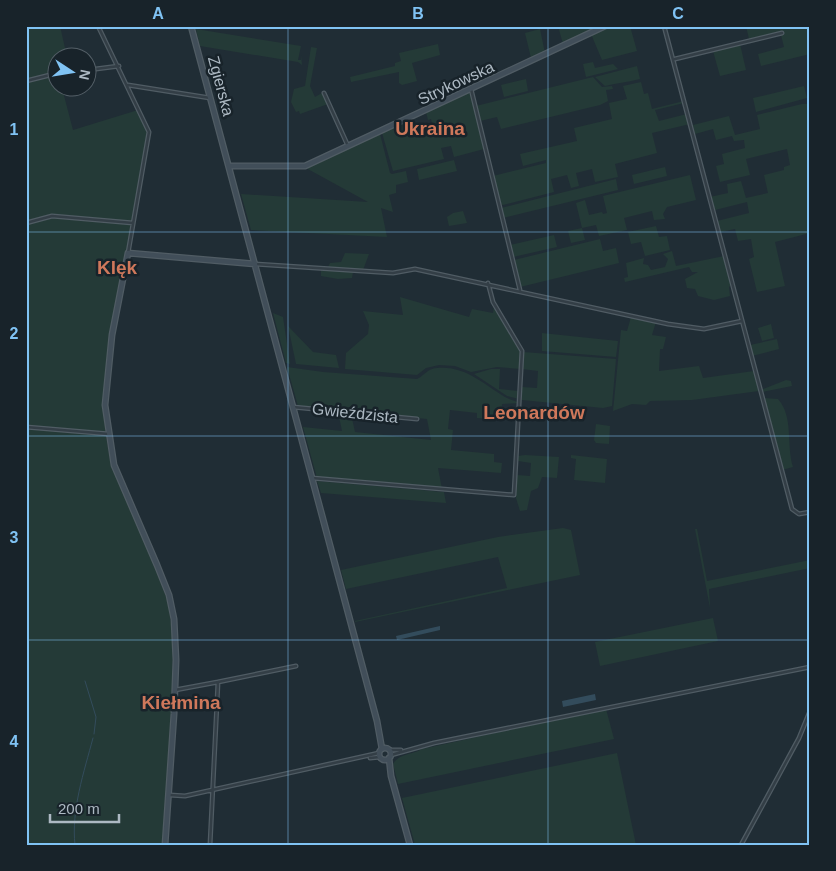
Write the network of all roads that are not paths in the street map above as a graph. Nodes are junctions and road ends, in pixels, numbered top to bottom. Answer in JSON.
{"nodes":[{"id":1,"x":98,"y":26,"type":"edge"},
{"id":2,"x":192,"y":26,"type":"edge"},
{"id":3,"x":605,"y":26,"type":"edge"},
{"id":4,"x":664,"y":26,"type":"edge"},
{"id":5,"x":782,"y":33,"type":"dead end"},
{"id":6,"x":675,"y":59,"type":"junction"},
{"id":7,"x":119,"y":66,"type":"junction"},
{"id":8,"x":98,"y":69,"type":"edge"},
{"id":9,"x":48,"y":75,"type":"edge"},
{"id":10,"x":26,"y":80,"type":"edge"},
{"id":11,"x":128,"y":85,"type":"junction"},
{"id":12,"x":471,"y":90,"type":"junction"},
{"id":13,"x":324,"y":93,"type":"dead end"},
{"id":14,"x":211,"y":98,"type":"junction"},
{"id":15,"x":348,"y":147,"type":"junction"},
{"id":16,"x":229,"y":166,"type":"junction"},
{"id":17,"x":26,"y":223,"type":"edge"},
{"id":18,"x":134,"y":223,"type":"junction"},
{"id":19,"x":128,"y":253,"type":"junction"},
{"id":20,"x":255,"y":264,"type":"junction"},
{"id":21,"x":488,"y":284,"type":"junction"},
{"id":22,"x":520,"y":290,"type":"junction"},
{"id":23,"x":742,"y":321,"type":"junction"},
{"id":24,"x":293,"y":406,"type":"junction"},
{"id":25,"x":417,"y":419,"type":"dead end"},
{"id":26,"x":26,"y":428,"type":"edge"},
{"id":27,"x":109,"y":434,"type":"junction"},
{"id":28,"x":312,"y":478,"type":"junction"},
{"id":29,"x":810,"y":512,"type":"edge"},
{"id":30,"x":296,"y":666,"type":"dead end"},
{"id":31,"x":810,"y":666,"type":"edge"},
{"id":32,"x":218,"y":682,"type":"junction"},
{"id":33,"x":175,"y":690,"type":"junction"},
{"id":34,"x":810,"y":711,"type":"edge"},
{"id":35,"x":385,"y":754,"type":"junction"},
{"id":36,"x":212,"y":790,"type":"junction"},
{"id":37,"x":168,"y":794,"type":"junction"},
{"id":38,"x":165,"y":845,"type":"edge"},
{"id":39,"x":210,"y":845,"type":"edge"},
{"id":40,"x":410,"y":845,"type":"edge"},
{"id":41,"x":740,"y":845,"type":"edge"}],
"edges":[{"from":1,"to":7,"type":"street"},
{"from":2,"to":14,"type":"street","name":"Zgierska"},
{"from":3,"to":12,"type":"street","name":"Strykowska"},
{"from":4,"to":6,"type":"street"},
{"from":5,"to":6,"type":"street"},
{"from":6,"to":23,"type":"street"},
{"from":7,"to":8,"type":"street"},
{"from":7,"to":11,"type":"street"},
{"from":9,"to":10,"type":"street"},
{"from":11,"to":14,"type":"street"},
{"from":11,"to":18,"type":"street"},
{"from":12,"to":15,"type":"street","name":"Strykowska"},
{"from":12,"to":22,"type":"street"},
{"from":13,"to":15,"type":"street"},
{"from":14,"to":16,"type":"street","name":"Zgierska"},
{"from":15,"to":16,"type":"street","name":"Strykowska"},
{"from":16,"to":20,"type":"street","name":"Zgierska"},
{"from":17,"to":18,"type":"street"},
{"from":18,"to":19,"type":"street"},
{"from":19,"to":20,"type":"street"},
{"from":19,"to":27,"type":"street"},
{"from":20,"to":21,"type":"street"},
{"from":20,"to":24,"type":"street","name":"Zgierska"},
{"from":21,"to":22,"type":"street"},
{"from":21,"to":28,"type":"street"},
{"from":22,"to":23,"type":"street"},
{"from":23,"to":29,"type":"street"},
{"from":24,"to":25,"type":"street","name":"Gwieździsta"},
{"from":24,"to":28,"type":"street","name":"Zgierska"},
{"from":26,"to":27,"type":"street"},
{"from":27,"to":33,"type":"street"},
{"from":28,"to":35,"type":"street","name":"Zgierska"},
{"from":30,"to":32,"type":"street"},
{"from":31,"to":35,"type":"street"},
{"from":32,"to":33,"type":"street"},
{"from":32,"to":36,"type":"street"},
{"from":33,"to":37,"type":"street"},
{"from":34,"to":41,"type":"street"},
{"from":35,"to":36,"type":"street"},
{"from":35,"to":40,"type":"street","name":"Zgierska"},
{"from":36,"to":37,"type":"street"},
{"from":36,"to":39,"type":"street"},
{"from":37,"to":38,"type":"street"}]}
